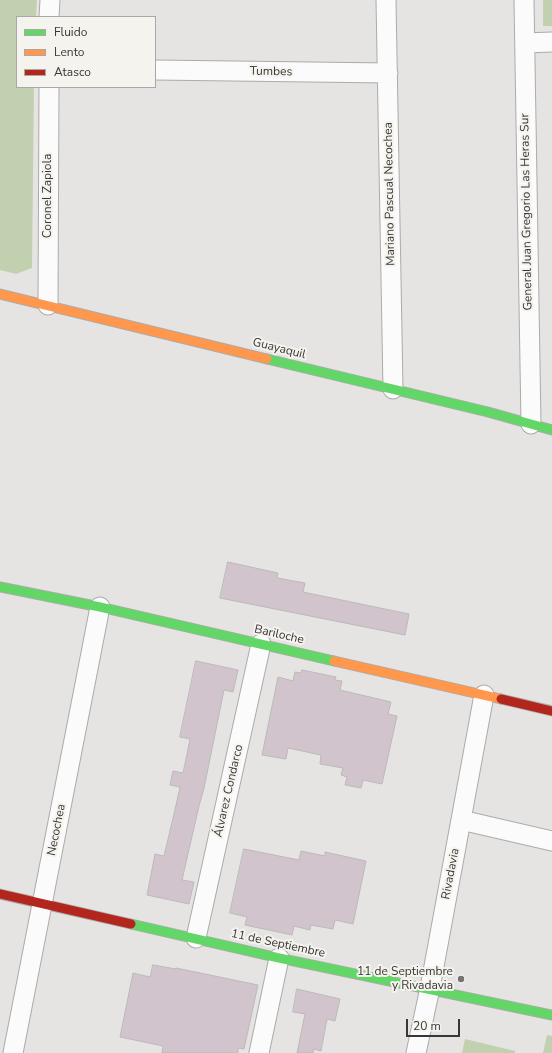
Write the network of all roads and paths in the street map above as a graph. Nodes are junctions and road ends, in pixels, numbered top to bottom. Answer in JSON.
{"nodes":[{"id":1,"x":50,"y":0,"type":"edge"},
{"id":2,"x":386,"y":0,"type":"edge"},
{"id":3,"x":524,"y":0,"type":"edge"},
{"id":4,"x":49,"y":16,"type":"edge"},
{"id":5,"x":552,"y":42,"type":"edge"},
{"id":6,"x":525,"y":43,"type":"junction"},
{"id":7,"x":156,"y":70,"type":"edge"},
{"id":8,"x":388,"y":73,"type":"junction"},
{"id":9,"x":49,"y":88,"type":"edge"},
{"id":10,"x":0,"y":294,"type":"edge"},
{"id":11,"x":48,"y":305,"type":"junction"},
{"id":12,"x":393,"y":389,"type":"junction"},
{"id":13,"x":531,"y":424,"type":"junction"},
{"id":14,"x":552,"y":430,"type":"edge"},
{"id":15,"x":0,"y":587,"type":"edge"},
{"id":16,"x":100,"y":607,"type":"junction"},
{"id":17,"x":261,"y":644,"type":"junction"},
{"id":18,"x":484,"y":695,"type":"junction"},
{"id":19,"x":552,"y":711,"type":"edge"},
{"id":20,"x":461,"y":820,"type":"junction"},
{"id":21,"x":552,"y":841,"type":"edge"},
{"id":22,"x":0,"y":894,"type":"edge"},
{"id":23,"x":42,"y":904,"type":"junction"},
{"id":24,"x":196,"y":938,"type":"junction"},
{"id":25,"x":279,"y":958,"type":"junction"},
{"id":26,"x":430,"y":988,"type":"junction"},
{"id":27,"x":552,"y":1015,"type":"edge"},
{"id":28,"x":13,"y":1053,"type":"edge"},
{"id":29,"x":259,"y":1053,"type":"edge"},
{"id":30,"x":416,"y":1053,"type":"edge"}],
"edges":[{"from":1,"to":4,"type":"street"},
{"from":2,"to":8,"type":"street","name":"Mariano Pascual Necochea"},
{"from":3,"to":6,"type":"street","name":"General Juan Gregorio Las Heras Sur"},
{"from":5,"to":6,"type":"street"},
{"from":6,"to":13,"type":"street","name":"General Juan Gregorio Las Heras Sur"},
{"from":7,"to":8,"type":"street","name":"Tumbes"},
{"from":8,"to":12,"type":"street","name":"Mariano Pascual Necochea"},
{"from":9,"to":11,"type":"street","name":"Coronel Zapiola"},
{"from":10,"to":11,"type":"street","name":"Guayaquil"},
{"from":11,"to":12,"type":"street","name":"Guayaquil"},
{"from":12,"to":13,"type":"street","name":"Guayaquil"},
{"from":13,"to":14,"type":"street","name":"Guayaquil"},
{"from":15,"to":16,"type":"street","name":"Bariloche"},
{"from":16,"to":17,"type":"street","name":"Bariloche"},
{"from":16,"to":23,"type":"street","name":"Necochea"},
{"from":17,"to":18,"type":"street","name":"Bariloche"},
{"from":17,"to":24,"type":"street","name":"Álvarez Condarco"},
{"from":18,"to":19,"type":"street","name":"Bariloche"},
{"from":18,"to":20,"type":"street","name":"Rivadavia"},
{"from":20,"to":21,"type":"street"},
{"from":20,"to":26,"type":"street","name":"Rivadavia"},
{"from":22,"to":23,"type":"street","name":"11 de Septiembre"},
{"from":23,"to":24,"type":"street","name":"11 de Septiembre"},
{"from":23,"to":28,"type":"street","name":"Necochea"},
{"from":24,"to":25,"type":"street","name":"11 de Septiembre"},
{"from":25,"to":26,"type":"street","name":"11 de Septiembre"},
{"from":25,"to":29,"type":"street"},
{"from":26,"to":27,"type":"street","name":"11 de Septiembre"},
{"from":26,"to":30,"type":"street","name":"Rivadavia"}]}
